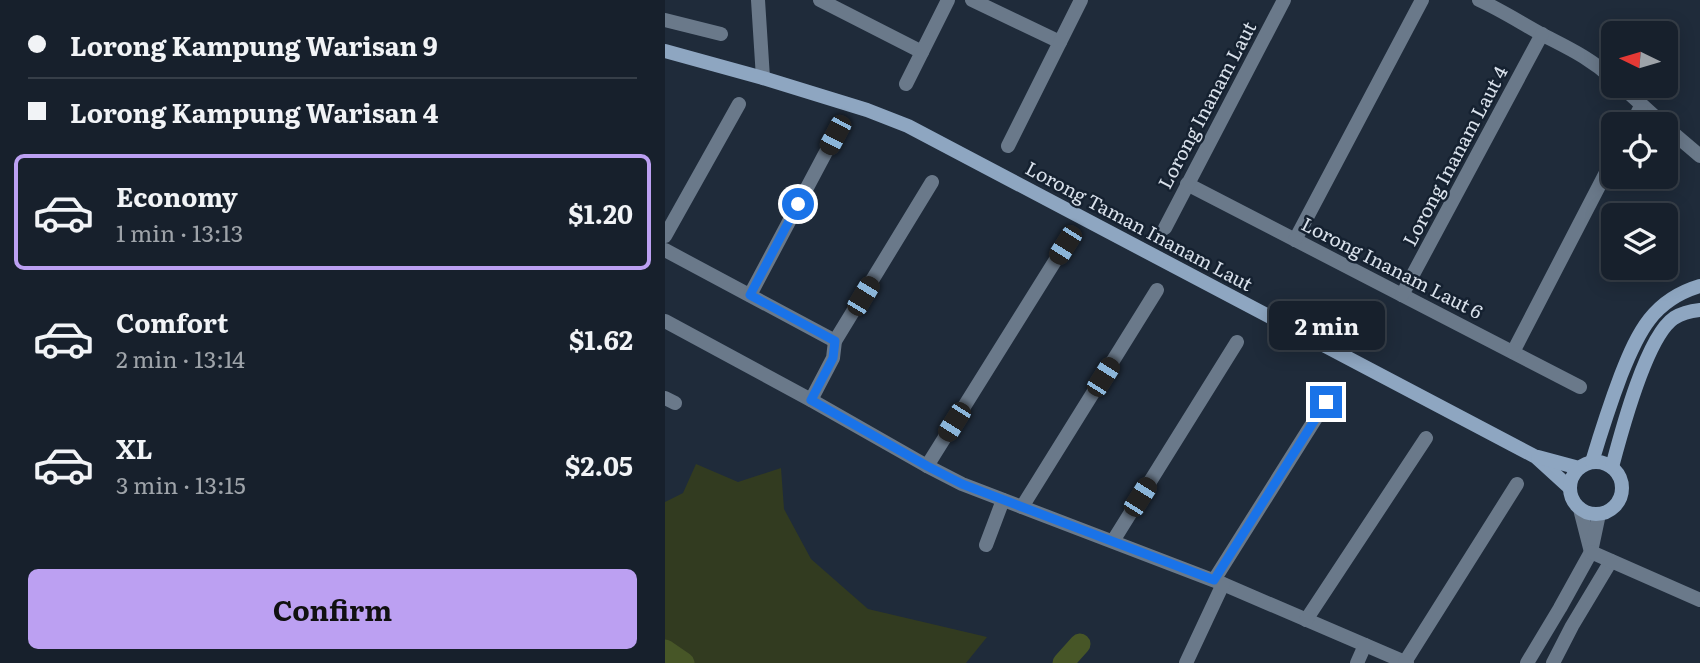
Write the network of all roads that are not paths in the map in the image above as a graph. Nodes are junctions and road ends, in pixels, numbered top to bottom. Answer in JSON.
{"nodes":[{"id":1,"x":758,"y":0,"type":"edge"},
{"id":2,"x":820,"y":0,"type":"edge"},
{"id":3,"x":948,"y":0,"type":"edge"},
{"id":4,"x":972,"y":0,"type":"edge"},
{"id":5,"x":1081,"y":0,"type":"edge"},
{"id":6,"x":1284,"y":0,"type":"edge"},
{"id":7,"x":1422,"y":0,"type":"edge"},
{"id":8,"x":1479,"y":0,"type":"edge"},
{"id":9,"x":1506,"y":6,"type":"edge"},
{"id":10,"x":665,"y":20,"type":"edge"},
{"id":11,"x":721,"y":34,"type":"dead end"},
{"id":12,"x":1542,"y":34,"type":"junction"},
{"id":13,"x":1060,"y":42,"type":"junction"},
{"id":14,"x":665,"y":51,"type":"edge"},
{"id":15,"x":922,"y":52,"type":"junction"},
{"id":16,"x":1601,"y":70,"type":"edge"},
{"id":17,"x":763,"y":78,"type":"junction"},
{"id":18,"x":906,"y":84,"type":"dead end"},
{"id":19,"x":1633,"y":98,"type":"edge"},
{"id":20,"x":739,"y":104,"type":"dead end"},
{"id":21,"x":1641,"y":106,"type":"junction"},
{"id":22,"x":1638,"y":112,"type":"edge"},
{"id":23,"x":1648,"y":112,"type":"edge"},
{"id":24,"x":835,"y":135,"type":"dead end"},
{"id":25,"x":1678,"y":137,"type":"edge"},
{"id":26,"x":1008,"y":146,"type":"dead end"},
{"id":27,"x":1700,"y":156,"type":"edge"},
{"id":28,"x":932,"y":182,"type":"dead end"},
{"id":29,"x":1601,"y":182,"type":"edge"},
{"id":30,"x":1187,"y":184,"type":"junction"},
{"id":31,"x":1165,"y":228,"type":"dead end"},
{"id":32,"x":665,"y":236,"type":"edge"},
{"id":33,"x":1295,"y":240,"type":"junction"},
{"id":34,"x":1065,"y":245,"type":"dead end"},
{"id":35,"x":665,"y":250,"type":"edge"},
{"id":36,"x":1700,"y":286,"type":"edge"},
{"id":37,"x":1157,"y":289,"type":"dead end"},
{"id":38,"x":750,"y":295,"type":"junction"},
{"id":39,"x":1402,"y":295,"type":"junction"},
{"id":40,"x":1700,"y":310,"type":"edge"},
{"id":41,"x":665,"y":321,"type":"edge"},
{"id":42,"x":835,"y":341,"type":"junction"},
{"id":43,"x":1237,"y":342,"type":"dead end"},
{"id":44,"x":1513,"y":352,"type":"junction"},
{"id":45,"x":1580,"y":387,"type":"dead end"},
{"id":46,"x":811,"y":400,"type":"junction"},
{"id":47,"x":1326,"y":402,"type":"dead end"},
{"id":48,"x":1426,"y":438,"type":"dead end"},
{"id":49,"x":1537,"y":457,"type":"junction"},
{"id":50,"x":1585,"y":465,"type":"junction"},
{"id":51,"x":927,"y":466,"type":"junction"},
{"id":52,"x":1612,"y":467,"type":"junction"},
{"id":53,"x":1517,"y":484,"type":"dead end"},
{"id":54,"x":1570,"y":488,"type":"junction"},
{"id":55,"x":1003,"y":500,"type":"junction"},
{"id":56,"x":1022,"y":508,"type":"junction"},
{"id":57,"x":1580,"y":509,"type":"junction"},
{"id":58,"x":1599,"y":514,"type":"junction"},
{"id":59,"x":1113,"y":541,"type":"junction"},
{"id":60,"x":986,"y":545,"type":"dead end"},
{"id":61,"x":1591,"y":552,"type":"junction"},
{"id":62,"x":1611,"y":561,"type":"junction"},
{"id":63,"x":1219,"y":582,"type":"junction"},
{"id":64,"x":1700,"y":600,"type":"edge"},
{"id":65,"x":1306,"y":620,"type":"junction"},
{"id":66,"x":1365,"y":645,"type":"junction"},
{"id":67,"x":1406,"y":662,"type":"edge"},
{"id":68,"x":1186,"y":663,"type":"edge"},
{"id":69,"x":1357,"y":663,"type":"edge"},
{"id":70,"x":1527,"y":663,"type":"edge"},
{"id":71,"x":1553,"y":663,"type":"edge"}],
"edges":[{"from":1,"to":17,"type":"street"},
{"from":2,"to":15,"type":"street"},
{"from":3,"to":15,"type":"street"},
{"from":4,"to":13,"type":"street"},
{"from":5,"to":13,"type":"street"},
{"from":6,"to":30,"type":"street","name":"Lorong Inanam Laut"},
{"from":7,"to":33,"type":"street"},
{"from":8,"to":9,"type":"street"},
{"from":9,"to":12,"type":"street"},
{"from":10,"to":11,"type":"street"},
{"from":12,"to":16,"type":"street"},
{"from":12,"to":39,"type":"street","name":"Lorong Inanam Laut 4"},
{"from":13,"to":26,"type":"street"},
{"from":14,"to":17,"type":"main road","name":"Lorong Taman Inanam Laut"},
{"from":15,"to":18,"type":"street"},
{"from":17,"to":49,"type":"main road","name":"Lorong Taman Inanam Laut"},
{"from":19,"to":21,"type":"street"},
{"from":20,"to":32,"type":"street"},
{"from":21,"to":22,"type":"street"},
{"from":21,"to":23,"type":"street"},
{"from":24,"to":38,"type":"street"},
{"from":25,"to":27,"type":"street"},
{"from":28,"to":42,"type":"street"},
{"from":29,"to":44,"type":"street"},
{"from":30,"to":31,"type":"street","name":"Lorong Inanam Laut"},
{"from":30,"to":33,"type":"street","name":"Lorong Inanam Laut 6"},
{"from":33,"to":39,"type":"street","name":"Lorong Inanam Laut 6"},
{"from":34,"to":51,"type":"street"},
{"from":35,"to":38,"type":"street"},
{"from":36,"to":50,"type":"main road"},
{"from":37,"to":56,"type":"street"},
{"from":38,"to":42,"type":"street"},
{"from":39,"to":44,"type":"street","name":"Lorong Inanam Laut 6"},
{"from":40,"to":52,"type":"main road"},
{"from":41,"to":46,"type":"street"},
{"from":42,"to":46,"type":"street"},
{"from":43,"to":59,"type":"street"},
{"from":44,"to":45,"type":"street","name":"Lorong Inanam Laut 6"},
{"from":46,"to":51,"type":"street"},
{"from":47,"to":63,"type":"street"},
{"from":48,"to":65,"type":"street"},
{"from":49,"to":50,"type":"main road"},
{"from":49,"to":54,"type":"main road","name":"Lorong Taman Inanam Laut"},
{"from":50,"to":52,"type":"main road"},
{"from":50,"to":54,"type":"main road"},
{"from":51,"to":55,"type":"street"},
{"from":52,"to":58,"type":"main road"},
{"from":53,"to":67,"type":"street"},
{"from":54,"to":57,"type":"main road"},
{"from":55,"to":56,"type":"street"},
{"from":55,"to":60,"type":"street"},
{"from":56,"to":59,"type":"street"},
{"from":57,"to":58,"type":"main road"},
{"from":57,"to":61,"type":"street"},
{"from":58,"to":61,"type":"street"},
{"from":59,"to":63,"type":"street"},
{"from":61,"to":62,"type":"street"},
{"from":61,"to":70,"type":"street"},
{"from":62,"to":64,"type":"street"},
{"from":62,"to":71,"type":"street"},
{"from":63,"to":65,"type":"street"},
{"from":63,"to":68,"type":"street"},
{"from":65,"to":66,"type":"street"},
{"from":66,"to":67,"type":"street"},
{"from":66,"to":69,"type":"street"}]}
